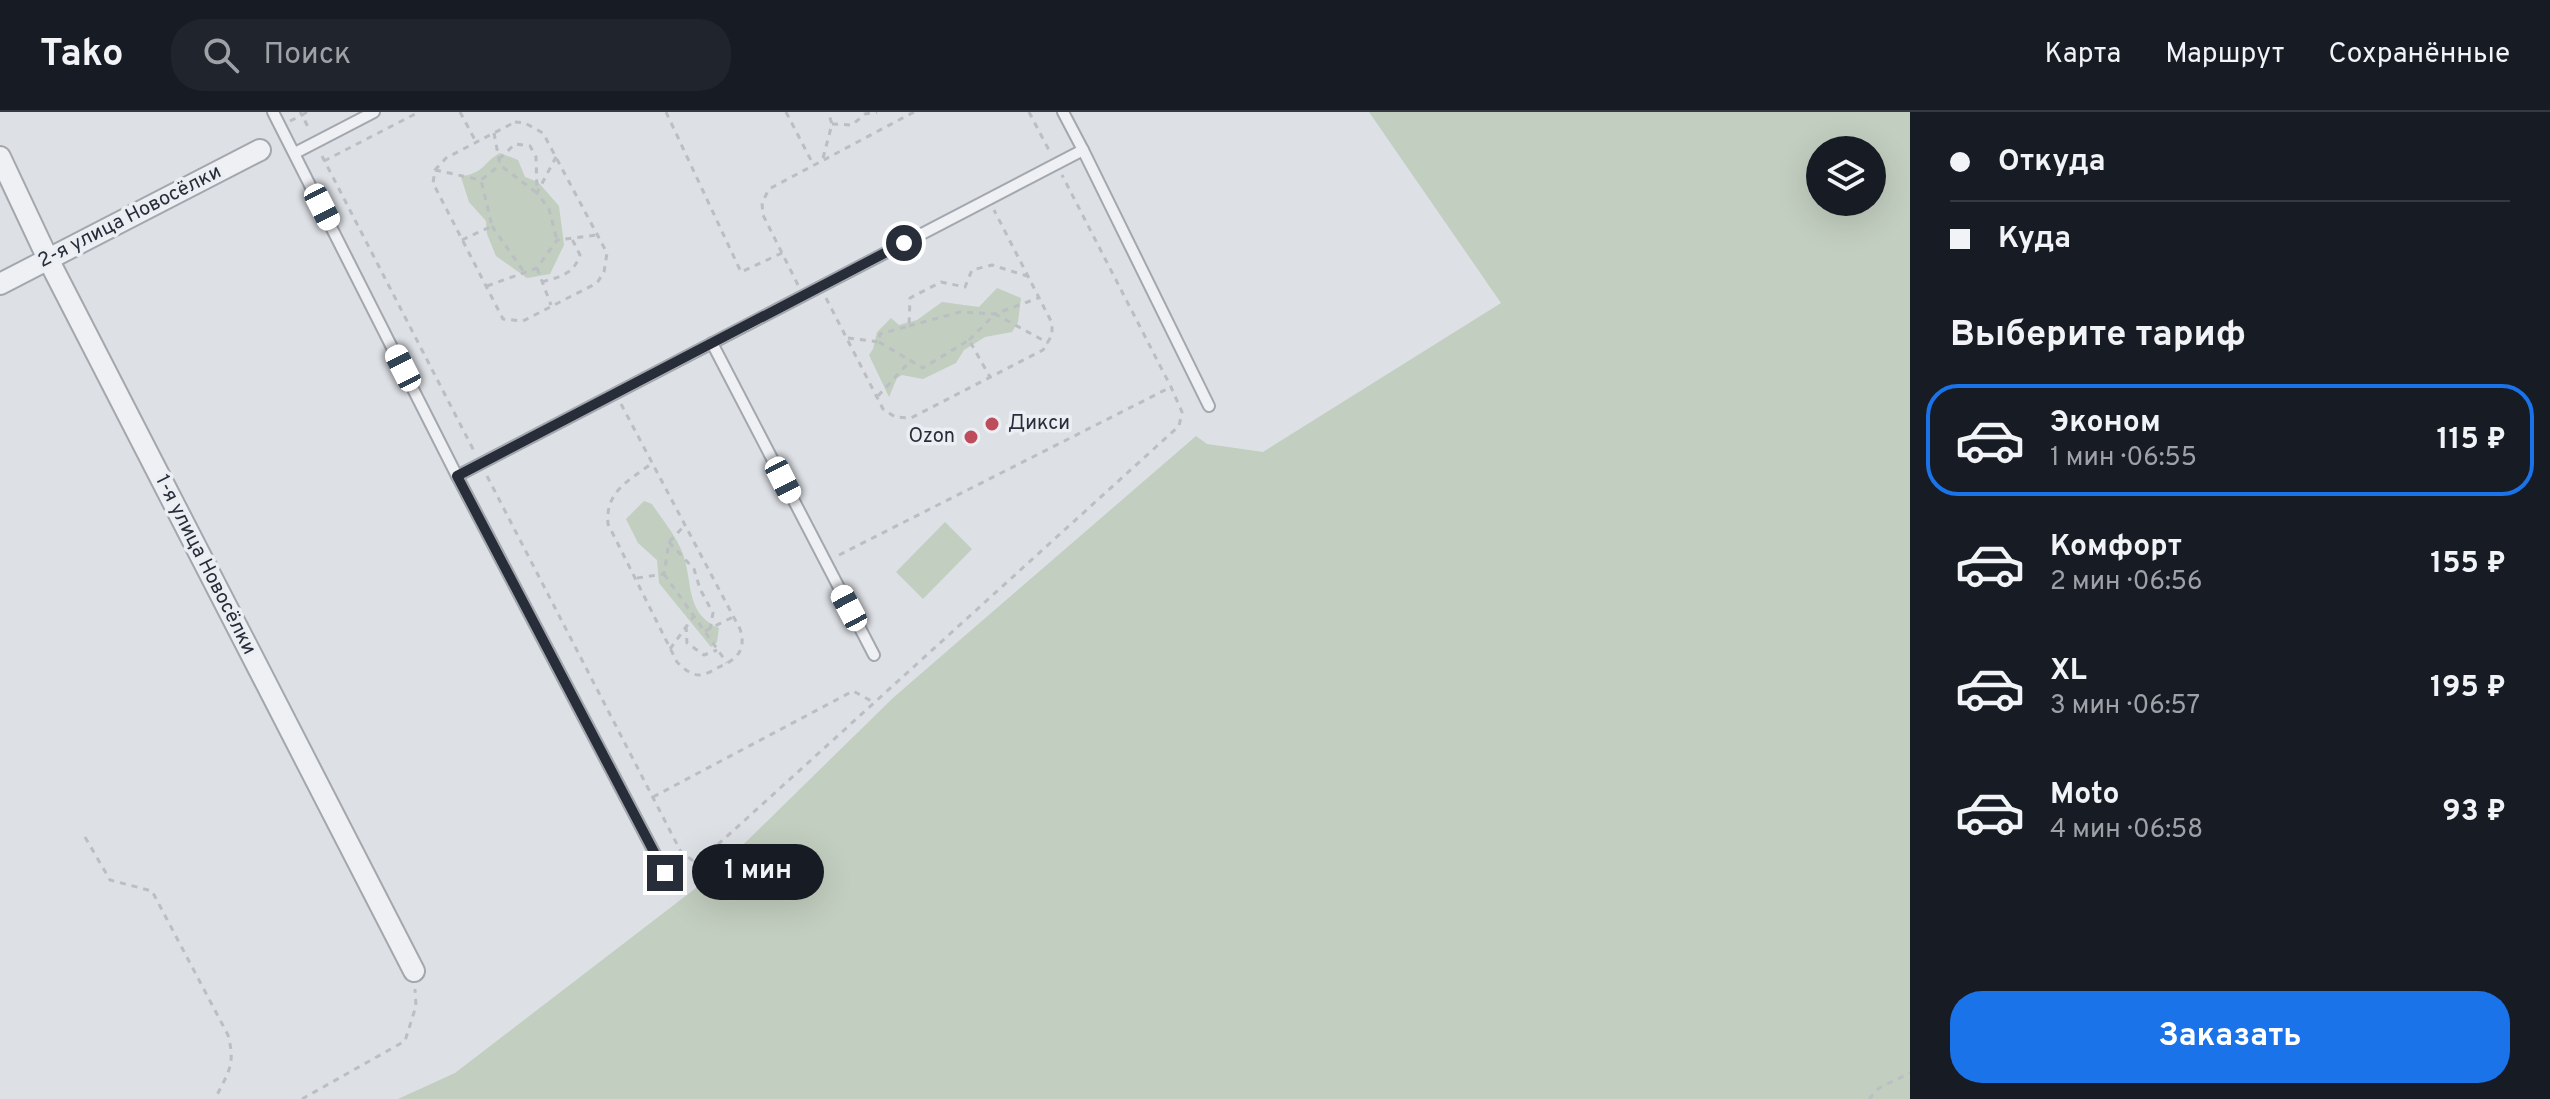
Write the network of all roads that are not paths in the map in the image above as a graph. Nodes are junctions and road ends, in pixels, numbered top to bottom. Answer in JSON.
{"nodes":[{"id":1,"x":273,"y":112,"type":"edge"},
{"id":2,"x":374,"y":112,"type":"edge"},
{"id":3,"x":1063,"y":112,"type":"edge"},
{"id":4,"x":260,"y":150,"type":"dead end"},
{"id":5,"x":1083,"y":150,"type":"junction"},
{"id":6,"x":295,"y":153,"type":"junction"},
{"id":7,"x":0,"y":157,"type":"edge"},
{"id":8,"x":48,"y":259,"type":"junction"},
{"id":9,"x":0,"y":284,"type":"edge"},
{"id":10,"x":712,"y":343,"type":"junction"},
{"id":11,"x":1209,"y":406,"type":"dead end"},
{"id":12,"x":457,"y":476,"type":"junction"},
{"id":13,"x":874,"y":655,"type":"dead end"},
{"id":14,"x":665,"y":873,"type":"dead end"},
{"id":15,"x":414,"y":971,"type":"road end"}],
"edges":[{"from":1,"to":6,"type":"lane"},
{"from":2,"to":6,"type":"lane"},
{"from":3,"to":5,"type":"lane"},
{"from":4,"to":8,"type":"street","name":"2-я улица Новосёлки"},
{"from":5,"to":10,"type":"lane"},
{"from":5,"to":11,"type":"lane"},
{"from":6,"to":12,"type":"lane"},
{"from":7,"to":8,"type":"street","name":"1-я улица Новосёлки"},
{"from":8,"to":9,"type":"street","name":"2-я улица Новосёлки"},
{"from":8,"to":15,"type":"street","name":"1-я улица Новосёлки"},
{"from":10,"to":12,"type":"lane"},
{"from":10,"to":13,"type":"lane"},
{"from":12,"to":14,"type":"lane"}]}
